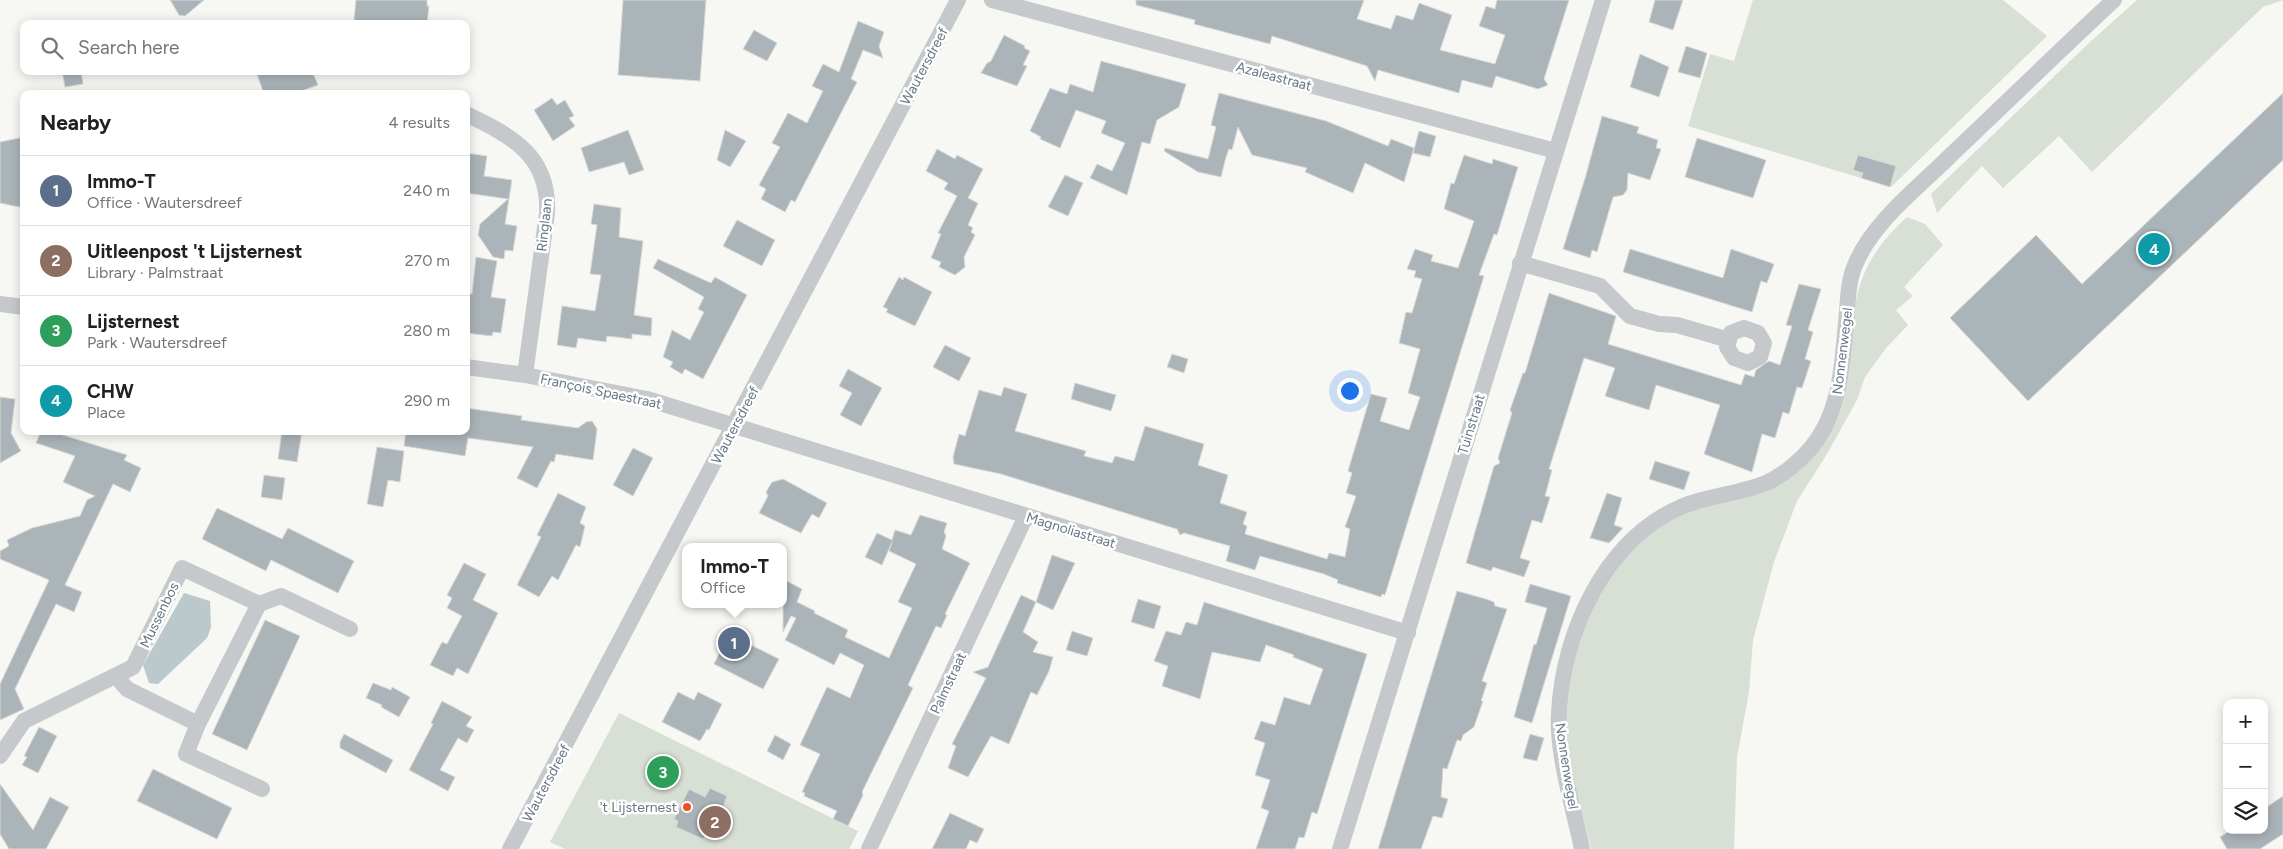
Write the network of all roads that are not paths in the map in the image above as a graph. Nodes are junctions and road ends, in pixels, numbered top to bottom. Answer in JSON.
{"nodes":[{"id":1,"x":958,"y":0,"type":"edge"},
{"id":2,"x":992,"y":0,"type":"edge"},
{"id":3,"x":1603,"y":0,"type":"edge"},
{"id":4,"x":2114,"y":0,"type":"edge"},
{"id":5,"x":470,"y":116,"type":"edge"},
{"id":6,"x":1556,"y":151,"type":"junction"},
{"id":7,"x":1520,"y":263,"type":"junction"},
{"id":8,"x":0,"y":304,"type":"edge"},
{"id":9,"x":20,"y":306,"type":"edge"},
{"id":10,"x":1729,"y":340,"type":"dead end"},
{"id":11,"x":470,"y":368,"type":"edge"},
{"id":12,"x":525,"y":375,"type":"junction"},
{"id":13,"x":734,"y":426,"type":"junction"},
{"id":14,"x":1026,"y":516,"type":"junction"},
{"id":15,"x":259,"y":604,"type":"junction"},
{"id":16,"x":350,"y":630,"type":"dead end"},
{"id":17,"x":1408,"y":634,"type":"junction"},
{"id":18,"x":116,"y":676,"type":"junction"},
{"id":19,"x":198,"y":724,"type":"junction"},
{"id":20,"x":0,"y":756,"type":"edge"},
{"id":21,"x":262,"y":789,"type":"dead end"},
{"id":22,"x":510,"y":849,"type":"edge"},
{"id":23,"x":869,"y":849,"type":"edge"},
{"id":24,"x":1340,"y":849,"type":"edge"},
{"id":25,"x":1582,"y":849,"type":"edge"}],
"edges":[{"from":1,"to":13,"type":"street","name":"Wautersdreef"},
{"from":2,"to":6,"type":"street","name":"Azaleastraat"},
{"from":3,"to":6,"type":"street","name":"Tuinstraat"},
{"from":4,"to":25,"type":"street","name":"Nonnenwegel"},
{"from":5,"to":12,"type":"street","name":"Ringlaan"},
{"from":6,"to":7,"type":"street","name":"Tuinstraat"},
{"from":7,"to":10,"type":"street"},
{"from":7,"to":17,"type":"street","name":"Tuinstraat"},
{"from":8,"to":9,"type":"street"},
{"from":11,"to":12,"type":"street","name":"François Spaestraat"},
{"from":12,"to":13,"type":"street","name":"François Spaestraat"},
{"from":13,"to":14,"type":"street","name":"Magnoliastraat"},
{"from":13,"to":22,"type":"street","name":"Wautersdreef"},
{"from":14,"to":17,"type":"street","name":"Magnoliastraat"},
{"from":14,"to":23,"type":"street","name":"Palmstraat"},
{"from":15,"to":16,"type":"street"},
{"from":15,"to":18,"type":"street","name":"Mussenbos"},
{"from":15,"to":19,"type":"street"},
{"from":17,"to":24,"type":"street","name":"Tuinstraat"},
{"from":18,"to":19,"type":"street"},
{"from":18,"to":20,"type":"street","name":"Mussenbos"},
{"from":19,"to":21,"type":"street"}]}
